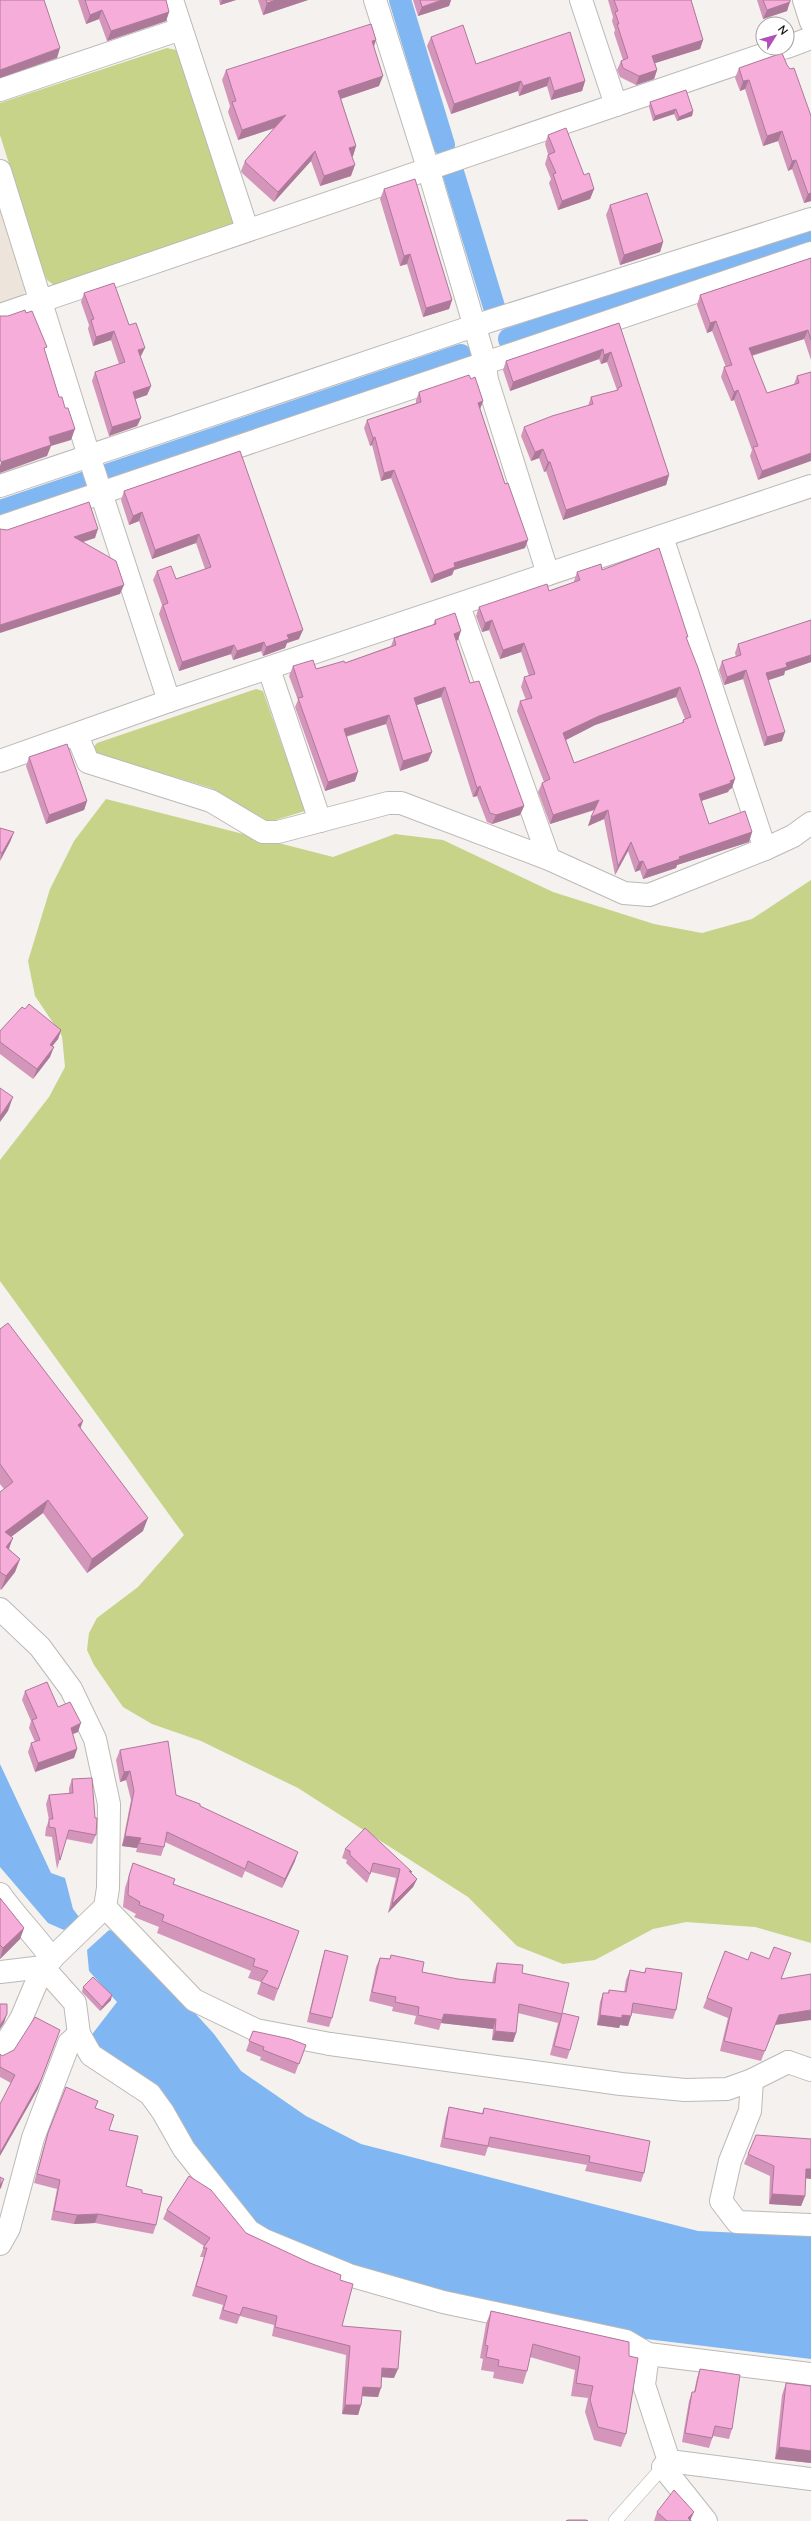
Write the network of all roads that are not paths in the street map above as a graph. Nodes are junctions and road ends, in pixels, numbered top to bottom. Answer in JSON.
{"nodes":[{"id":1,"x":172,"y":0,"type":"edge"},
{"id":2,"x":375,"y":0,"type":"edge"},
{"id":3,"x":581,"y":0,"type":"edge"},
{"id":4,"x":804,"y":0,"type":"edge"},
{"id":5,"x":811,"y":22,"type":"edge"},
{"id":6,"x":181,"y":29,"type":"junction"},
{"id":7,"x":811,"y":38,"type":"edge"},
{"id":8,"x":795,"y":43,"type":"edge"},
{"id":9,"x":760,"y":56,"type":"edge"},
{"id":10,"x":0,"y":90,"type":"edge"},
{"id":11,"x":616,"y":105,"type":"junction"},
{"id":12,"x":428,"y":168,"type":"junction"},
{"id":13,"x":0,"y":171,"type":"edge"},
{"id":14,"x":811,"y":219,"type":"edge"},
{"id":15,"x":247,"y":229,"type":"junction"},
{"id":16,"x":811,"y":253,"type":"edge"},
{"id":17,"x":40,"y":302,"type":"junction"},
{"id":18,"x":0,"y":315,"type":"edge"},
{"id":19,"x":475,"y":331,"type":"junction"},
{"id":20,"x":484,"y":361,"type":"junction"},
{"id":21,"x":90,"y":460,"type":"junction"},
{"id":22,"x":0,"y":486,"type":"edge"},
{"id":23,"x":811,"y":486,"type":"edge"},
{"id":24,"x":100,"y":489,"type":"junction"},
{"id":25,"x":0,"y":527,"type":"edge"},
{"id":26,"x":662,"y":537,"type":"junction"},
{"id":27,"x":548,"y":574,"type":"junction"},
{"id":28,"x":460,"y":606,"type":"junction"},
{"id":29,"x":269,"y":669,"type":"junction"},
{"id":30,"x":170,"y":701,"type":"junction"},
{"id":31,"x":77,"y":735,"type":"junction"},
{"id":32,"x":0,"y":761,"type":"edge"},
{"id":33,"x":320,"y":821,"type":"junction"},
{"id":34,"x":811,"y":823,"type":"edge"},
{"id":35,"x":766,"y":849,"type":"junction"},
{"id":36,"x":549,"y":859,"type":"junction"},
{"id":37,"x":0,"y":1609,"type":"edge"},
{"id":38,"x":0,"y":1894,"type":"edge"},
{"id":39,"x":105,"y":1907,"type":"junction"},
{"id":40,"x":47,"y":1963,"type":"junction"},
{"id":41,"x":0,"y":1972,"type":"edge"},
{"id":42,"x":79,"y":2034,"type":"junction"},
{"id":43,"x":0,"y":2052,"type":"edge"},
{"id":44,"x":811,"y":2054,"type":"edge"},
{"id":45,"x":788,"y":2062,"type":"junction"},
{"id":46,"x":811,"y":2070,"type":"edge"},
{"id":47,"x":752,"y":2080,"type":"junction"},
{"id":48,"x":811,"y":2225,"type":"edge"},
{"id":49,"x":0,"y":2244,"type":"edge"},
{"id":50,"x":648,"y":2354,"type":"junction"},
{"id":51,"x":811,"y":2374,"type":"edge"},
{"id":52,"x":666,"y":2464,"type":"junction"},
{"id":53,"x":811,"y":2479,"type":"edge"},
{"id":54,"x":616,"y":2521,"type":"edge"},
{"id":55,"x":706,"y":2521,"type":"edge"}],
"edges":[{"from":1,"to":6,"type":"street"},
{"from":2,"to":12,"type":"street"},
{"from":3,"to":11,"type":"street"},
{"from":4,"to":5,"type":"street"},
{"from":6,"to":10,"type":"street"},
{"from":6,"to":15,"type":"street"},
{"from":7,"to":8,"type":"street"},
{"from":9,"to":11,"type":"street"},
{"from":11,"to":12,"type":"street"},
{"from":12,"to":15,"type":"street"},
{"from":12,"to":19,"type":"street"},
{"from":13,"to":17,"type":"street"},
{"from":14,"to":19,"type":"street"},
{"from":15,"to":17,"type":"street"},
{"from":16,"to":20,"type":"street"},
{"from":17,"to":18,"type":"street"},
{"from":17,"to":21,"type":"street"},
{"from":19,"to":20,"type":"street"},
{"from":19,"to":21,"type":"street"},
{"from":20,"to":24,"type":"street"},
{"from":20,"to":27,"type":"street"},
{"from":21,"to":22,"type":"street"},
{"from":21,"to":24,"type":"street"},
{"from":23,"to":26,"type":"street"},
{"from":24,"to":25,"type":"street"},
{"from":24,"to":30,"type":"street"},
{"from":26,"to":27,"type":"street"},
{"from":26,"to":35,"type":"street"},
{"from":27,"to":28,"type":"street"},
{"from":28,"to":29,"type":"street"},
{"from":28,"to":36,"type":"street"},
{"from":29,"to":30,"type":"street"},
{"from":29,"to":33,"type":"street"},
{"from":30,"to":31,"type":"street"},
{"from":31,"to":32,"type":"street"},
{"from":31,"to":33,"type":"street"},
{"from":33,"to":36,"type":"street"},
{"from":34,"to":35,"type":"street"},
{"from":35,"to":36,"type":"street"},
{"from":37,"to":39,"type":"street"},
{"from":38,"to":40,"type":"street"},
{"from":39,"to":40,"type":"street"},
{"from":39,"to":47,"type":"street"},
{"from":40,"to":41,"type":"street"},
{"from":40,"to":42,"type":"street"},
{"from":40,"to":43,"type":"street"},
{"from":42,"to":49,"type":"street"},
{"from":42,"to":50,"type":"street"},
{"from":44,"to":45,"type":"street"},
{"from":45,"to":46,"type":"street"},
{"from":45,"to":47,"type":"street"},
{"from":47,"to":48,"type":"street"},
{"from":50,"to":51,"type":"street"},
{"from":50,"to":52,"type":"street"},
{"from":52,"to":53,"type":"street"},
{"from":52,"to":54,"type":"lane"},
{"from":52,"to":55,"type":"street"}]}
